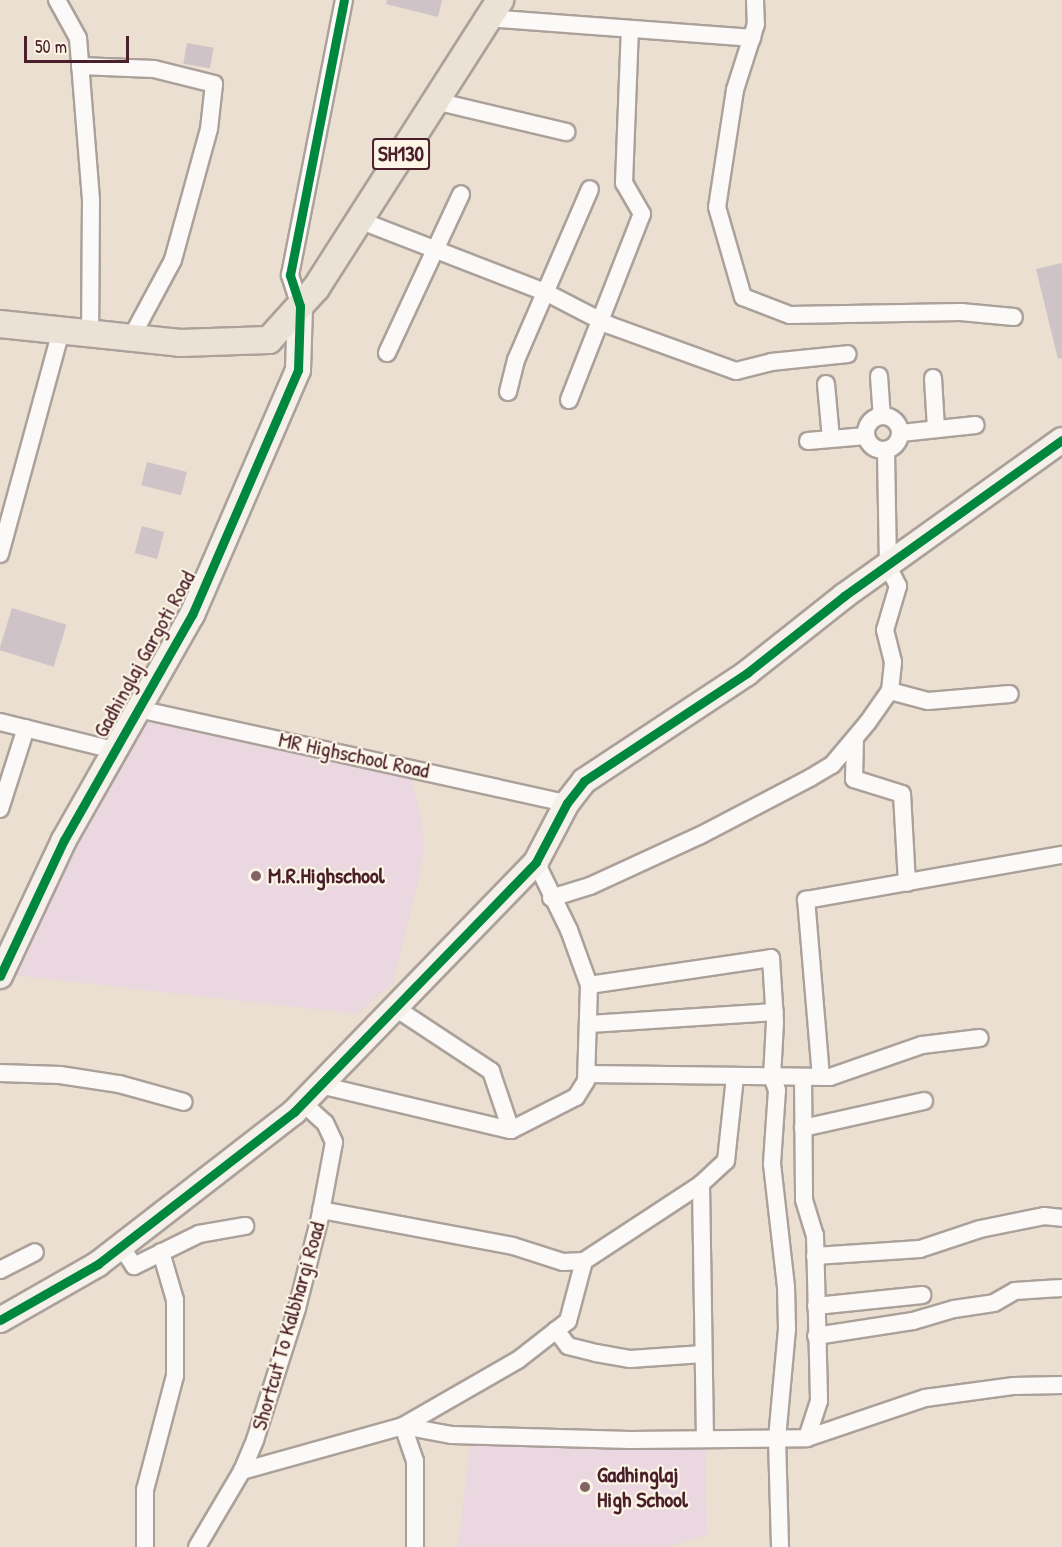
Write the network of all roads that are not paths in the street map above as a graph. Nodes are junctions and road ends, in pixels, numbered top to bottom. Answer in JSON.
{"nodes":[{"id":1,"x":344,"y":0,"type":"edge"},
{"id":2,"x":755,"y":0,"type":"edge"},
{"id":3,"x":60,"y":2,"type":"edge"},
{"id":4,"x":494,"y":9,"type":"edge"},
{"id":5,"x":630,"y":30,"type":"junction"},
{"id":6,"x":752,"y":38,"type":"junction"},
{"id":7,"x":80,"y":66,"type":"junction"},
{"id":8,"x":435,"y":101,"type":"junction"},
{"id":9,"x":566,"y":132,"type":"dead end"},
{"id":10,"x":590,"y":189,"type":"dead end"},
{"id":11,"x":461,"y":194,"type":"dead end"},
{"id":12,"x":359,"y":220,"type":"junction"},
{"id":13,"x":438,"y":250,"type":"junction"},
{"id":14,"x":547,"y":293,"type":"junction"},
{"id":15,"x":300,"y":306,"type":"junction"},
{"id":16,"x":1014,"y":317,"type":"dead end"},
{"id":17,"x":602,"y":321,"type":"junction"},
{"id":18,"x":0,"y":324,"type":"edge"},
{"id":19,"x":61,"y":331,"type":"junction"},
{"id":20,"x":90,"y":334,"type":"junction"},
{"id":21,"x":131,"y":338,"type":"junction"},
{"id":22,"x":387,"y":352,"type":"dead end"},
{"id":23,"x":848,"y":354,"type":"dead end"},
{"id":24,"x":879,"y":376,"type":"dead end"},
{"id":25,"x":933,"y":378,"type":"dead end"},
{"id":26,"x":826,"y":384,"type":"dead end"},
{"id":27,"x":508,"y":392,"type":"dead end"},
{"id":28,"x":569,"y":400,"type":"dead end"},
{"id":29,"x":882,"y":415,"type":"junction"},
{"id":30,"x":976,"y":425,"type":"dead end"},
{"id":31,"x":936,"y":429,"type":"junction"},
{"id":32,"x":900,"y":433,"type":"junction"},
{"id":33,"x":866,"y":436,"type":"junction"},
{"id":34,"x":831,"y":439,"type":"junction"},
{"id":35,"x":1062,"y":440,"type":"edge"},
{"id":36,"x":808,"y":441,"type":"dead end"},
{"id":37,"x":886,"y":450,"type":"junction"},
{"id":38,"x":0,"y":554,"type":"edge"},
{"id":39,"x":888,"y":566,"type":"junction"},
{"id":40,"x":890,"y":691,"type":"junction"},
{"id":41,"x":1010,"y":694,"type":"dead end"},
{"id":42,"x":138,"y":709,"type":"junction"},
{"id":43,"x":0,"y":722,"type":"edge"},
{"id":44,"x":26,"y":728,"type":"junction"},
{"id":45,"x":855,"y":738,"type":"junction"},
{"id":46,"x":114,"y":750,"type":"junction"},
{"id":47,"x":568,"y":803,"type":"junction"},
{"id":48,"x":0,"y":809,"type":"edge"},
{"id":49,"x":1062,"y":855,"type":"edge"},
{"id":50,"x":536,"y":862,"type":"junction"},
{"id":51,"x":907,"y":883,"type":"junction"},
{"id":52,"x":551,"y":898,"type":"junction"},
{"id":53,"x":0,"y":976,"type":"edge"},
{"id":54,"x":589,"y":985,"type":"junction"},
{"id":55,"x":397,"y":1009,"type":"junction"},
{"id":56,"x":774,"y":1012,"type":"junction"},
{"id":57,"x":590,"y":1024,"type":"junction"},
{"id":58,"x":980,"y":1038,"type":"dead end"},
{"id":59,"x":0,"y":1073,"type":"edge"},
{"id":60,"x":587,"y":1074,"type":"junction"},
{"id":61,"x":735,"y":1077,"type":"junction"},
{"id":62,"x":772,"y":1077,"type":"junction"},
{"id":63,"x":803,"y":1077,"type":"junction"},
{"id":64,"x":821,"y":1077,"type":"junction"},
{"id":65,"x":320,"y":1085,"type":"junction"},
{"id":66,"x":924,"y":1101,"type":"dead end"},
{"id":67,"x":184,"y":1102,"type":"dead end"},
{"id":68,"x":303,"y":1103,"type":"junction"},
{"id":69,"x":804,"y":1128,"type":"junction"},
{"id":70,"x":511,"y":1130,"type":"junction"},
{"id":71,"x":701,"y":1184,"type":"junction"},
{"id":72,"x":321,"y":1210,"type":"junction"},
{"id":73,"x":1062,"y":1218,"type":"edge"},
{"id":74,"x":245,"y":1226,"type":"dead end"},
{"id":75,"x":122,"y":1246,"type":"junction"},
{"id":76,"x":35,"y":1252,"type":"dead end"},
{"id":77,"x":161,"y":1252,"type":"junction"},
{"id":78,"x":815,"y":1256,"type":"junction"},
{"id":79,"x":584,"y":1261,"type":"junction"},
{"id":80,"x":0,"y":1269,"type":"edge"},
{"id":81,"x":1062,"y":1288,"type":"edge"},
{"id":82,"x":922,"y":1295,"type":"dead end"},
{"id":83,"x":816,"y":1306,"type":"junction"},
{"id":84,"x":0,"y":1320,"type":"edge"},
{"id":85,"x":556,"y":1330,"type":"junction"},
{"id":86,"x":816,"y":1336,"type":"junction"},
{"id":87,"x":703,"y":1354,"type":"junction"},
{"id":88,"x":1062,"y":1385,"type":"edge"},
{"id":89,"x":403,"y":1426,"type":"junction"},
{"id":90,"x":777,"y":1438,"type":"junction"},
{"id":91,"x":807,"y":1438,"type":"junction"},
{"id":92,"x":705,"y":1439,"type":"junction"},
{"id":93,"x":242,"y":1472,"type":"junction"},
{"id":94,"x":145,"y":1547,"type":"edge"},
{"id":95,"x":197,"y":1547,"type":"edge"},
{"id":96,"x":415,"y":1547,"type":"edge"},
{"id":97,"x":780,"y":1547,"type":"edge"}],
"edges":[{"from":1,"to":15,"type":"street"},
{"from":2,"to":6,"type":"street"},
{"from":3,"to":7,"type":"street"},
{"from":4,"to":5,"type":"street"},
{"from":4,"to":8,"type":"main road","number":"SH130"},
{"from":5,"to":6,"type":"street"},
{"from":5,"to":17,"type":"street"},
{"from":6,"to":16,"type":"street"},
{"from":7,"to":20,"type":"street"},
{"from":7,"to":21,"type":"street"},
{"from":8,"to":9,"type":"street"},
{"from":8,"to":12,"type":"main road","number":"SH130"},
{"from":10,"to":14,"type":"street"},
{"from":11,"to":13,"type":"street"},
{"from":12,"to":13,"type":"street"},
{"from":12,"to":15,"type":"main road","number":"SH130"},
{"from":13,"to":14,"type":"street"},
{"from":13,"to":22,"type":"street"},
{"from":14,"to":17,"type":"street"},
{"from":14,"to":27,"type":"street"},
{"from":15,"to":21,"type":"main road","number":"SH130"},
{"from":15,"to":42,"type":"street","name":"Gadhinglaj Gargoti Road"},
{"from":17,"to":23,"type":"street"},
{"from":17,"to":28,"type":"street"},
{"from":18,"to":19,"type":"main road","number":"SH130"},
{"from":19,"to":20,"type":"main road","number":"SH130"},
{"from":19,"to":38,"type":"street"},
{"from":20,"to":21,"type":"main road","number":"SH130"},
{"from":24,"to":29,"type":"street"},
{"from":25,"to":31,"type":"street"},
{"from":26,"to":34,"type":"street"},
{"from":29,"to":32,"type":"street"},
{"from":29,"to":33,"type":"street"},
{"from":30,"to":31,"type":"street"},
{"from":31,"to":32,"type":"street"},
{"from":32,"to":37,"type":"street"},
{"from":33,"to":34,"type":"street"},
{"from":33,"to":37,"type":"street"},
{"from":34,"to":36,"type":"street"},
{"from":35,"to":39,"type":"street"},
{"from":37,"to":39,"type":"street"},
{"from":39,"to":40,"type":"street"},
{"from":39,"to":47,"type":"street"},
{"from":40,"to":41,"type":"street"},
{"from":40,"to":45,"type":"street"},
{"from":42,"to":46,"type":"street","name":"Gadhinglaj Gargoti Road"},
{"from":42,"to":47,"type":"street","name":"MR Highschool Road"},
{"from":43,"to":44,"type":"street"},
{"from":44,"to":46,"type":"street"},
{"from":44,"to":48,"type":"street"},
{"from":45,"to":51,"type":"street"},
{"from":45,"to":52,"type":"street"},
{"from":46,"to":53,"type":"street","name":"Gadhinglaj Gargoti Road"},
{"from":47,"to":50,"type":"street"},
{"from":49,"to":51,"type":"street"},
{"from":50,"to":52,"type":"street"},
{"from":50,"to":55,"type":"street"},
{"from":51,"to":64,"type":"street"},
{"from":52,"to":54,"type":"street"},
{"from":54,"to":56,"type":"street"},
{"from":54,"to":57,"type":"street"},
{"from":55,"to":65,"type":"street"},
{"from":55,"to":70,"type":"street"},
{"from":56,"to":57,"type":"street"},
{"from":56,"to":62,"type":"street"},
{"from":57,"to":60,"type":"street"},
{"from":58,"to":64,"type":"street"},
{"from":59,"to":67,"type":"street"},
{"from":60,"to":61,"type":"street"},
{"from":60,"to":70,"type":"street"},
{"from":61,"to":62,"type":"street"},
{"from":61,"to":71,"type":"street"},
{"from":62,"to":63,"type":"street"},
{"from":62,"to":90,"type":"street"},
{"from":63,"to":64,"type":"street"},
{"from":63,"to":69,"type":"street"},
{"from":65,"to":68,"type":"street"},
{"from":65,"to":70,"type":"street"},
{"from":66,"to":69,"type":"street"},
{"from":68,"to":72,"type":"street","name":"Shortcut To Kalbhargi Road"},
{"from":68,"to":75,"type":"street"},
{"from":69,"to":78,"type":"street"},
{"from":71,"to":79,"type":"street"},
{"from":71,"to":87,"type":"street"},
{"from":72,"to":79,"type":"street"},
{"from":72,"to":93,"type":"street","name":"Shortcut To Kalbhargi Road"},
{"from":73,"to":78,"type":"street"},
{"from":74,"to":77,"type":"street"},
{"from":75,"to":77,"type":"street"},
{"from":75,"to":84,"type":"street"},
{"from":76,"to":80,"type":"street"},
{"from":77,"to":94,"type":"street"},
{"from":78,"to":83,"type":"street"},
{"from":79,"to":85,"type":"street"},
{"from":81,"to":86,"type":"street"},
{"from":82,"to":83,"type":"street"},
{"from":83,"to":86,"type":"street"},
{"from":85,"to":87,"type":"street"},
{"from":85,"to":89,"type":"street"},
{"from":86,"to":91,"type":"street"},
{"from":87,"to":92,"type":"street"},
{"from":88,"to":91,"type":"street"},
{"from":89,"to":92,"type":"street"},
{"from":89,"to":93,"type":"street"},
{"from":89,"to":96,"type":"street"},
{"from":90,"to":91,"type":"street"},
{"from":90,"to":92,"type":"street"},
{"from":90,"to":97,"type":"street"},
{"from":93,"to":95,"type":"street","name":"Shortcut To Kalbhargi Road"}]}
